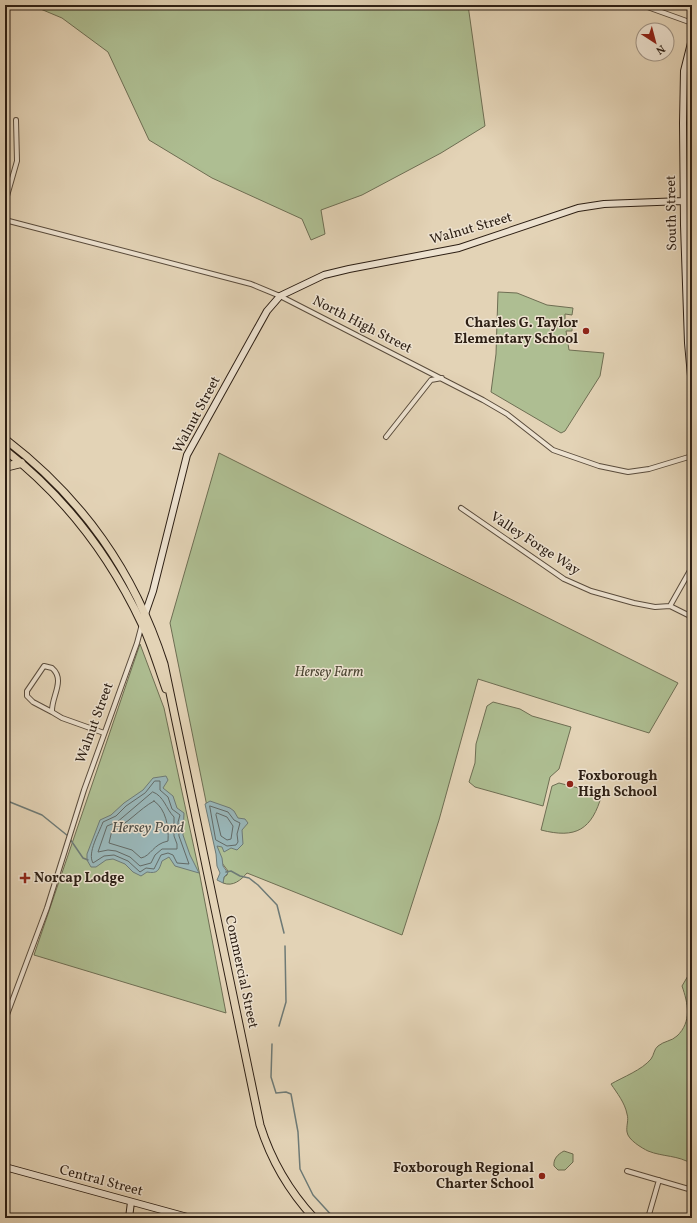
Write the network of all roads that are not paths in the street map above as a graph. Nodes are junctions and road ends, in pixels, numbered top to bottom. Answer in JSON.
{"nodes":[{"id":1,"x":642,"y":5,"type":"edge"},
{"id":2,"x":692,"y":23,"type":"edge"},
{"id":3,"x":692,"y":39,"type":"edge"},
{"id":4,"x":16,"y":120,"type":"dead end"},
{"id":5,"x":683,"y":201,"type":"junction"},
{"id":6,"x":5,"y":203,"type":"edge"},
{"id":7,"x":5,"y":220,"type":"edge"},
{"id":8,"x":280,"y":296,"type":"junction"},
{"id":9,"x":442,"y":378,"type":"junction"},
{"id":10,"x":692,"y":387,"type":"edge"},
{"id":11,"x":386,"y":436,"type":"dead end"},
{"id":12,"x":5,"y":439,"type":"edge"},
{"id":13,"x":5,"y":450,"type":"edge"},
{"id":14,"x":692,"y":456,"type":"edge"},
{"id":15,"x":21,"y":463,"type":"junction"},
{"id":16,"x":5,"y":467,"type":"edge"},
{"id":17,"x":460,"y":508,"type":"dead end"},
{"id":18,"x":692,"y":567,"type":"edge"},
{"id":19,"x":670,"y":606,"type":"junction"},
{"id":20,"x":146,"y":612,"type":"junction"},
{"id":21,"x":692,"y":617,"type":"edge"},
{"id":22,"x":142,"y":624,"type":"junction"},
{"id":23,"x":52,"y":712,"type":"junction"},
{"id":24,"x":175,"y":718,"type":"junction"},
{"id":25,"x":104,"y":733,"type":"junction"},
{"id":26,"x":5,"y":1020,"type":"edge"},
{"id":27,"x":5,"y":1167,"type":"edge"},
{"id":28,"x":627,"y":1172,"type":"dead end"},
{"id":29,"x":659,"y":1180,"type":"junction"},
{"id":30,"x":692,"y":1190,"type":"edge"},
{"id":31,"x":131,"y":1202,"type":"junction"},
{"id":32,"x":692,"y":1210,"type":"edge"},
{"id":33,"x":129,"y":1218,"type":"edge"},
{"id":34,"x":190,"y":1218,"type":"edge"},
{"id":35,"x":314,"y":1218,"type":"edge"},
{"id":36,"x":648,"y":1218,"type":"edge"},
{"id":37,"x":690,"y":1218,"type":"edge"}],
"edges":[{"from":1,"to":2,"type":"street"},
{"from":3,"to":5,"type":"street","name":"South Street"},
{"from":4,"to":6,"type":"street"},
{"from":5,"to":8,"type":"street","name":"Walnut Street"},
{"from":5,"to":10,"type":"street","name":"South Street"},
{"from":7,"to":8,"type":"street","name":"North High Street"},
{"from":8,"to":9,"type":"street","name":"North High Street"},
{"from":8,"to":20,"type":"street","name":"Walnut Street"},
{"from":9,"to":11,"type":"street"},
{"from":9,"to":14,"type":"street","name":"North High Street"},
{"from":12,"to":20,"type":"main road","name":"Commercial Street"},
{"from":13,"to":15,"type":"main road","name":"Commercial Street"},
{"from":15,"to":16,"type":"highway"},
{"from":15,"to":22,"type":"main road","name":"Commercial Street"},
{"from":17,"to":19,"type":"street","name":"Valley Forge Way"},
{"from":18,"to":19,"type":"street"},
{"from":19,"to":21,"type":"street","name":"Valley Forge Way"},
{"from":20,"to":22,"type":"street","name":"Walnut Street"},
{"from":20,"to":24,"type":"main road","name":"Commercial Street"},
{"from":22,"to":24,"type":"main road","name":"Commercial Street"},
{"from":22,"to":25,"type":"street","name":"Walnut Street"},
{"from":23,"to":23,"type":"street"},
{"from":23,"to":25,"type":"street"},
{"from":24,"to":35,"type":"main road","name":"Commercial Street"},
{"from":25,"to":26,"type":"street","name":"Walnut Street"},
{"from":27,"to":31,"type":"street","name":"Central Street"},
{"from":28,"to":29,"type":"street"},
{"from":29,"to":30,"type":"street"},
{"from":29,"to":36,"type":"street"},
{"from":31,"to":33,"type":"street"},
{"from":31,"to":34,"type":"street","name":"Central Street"},
{"from":32,"to":37,"type":"street"}]}
